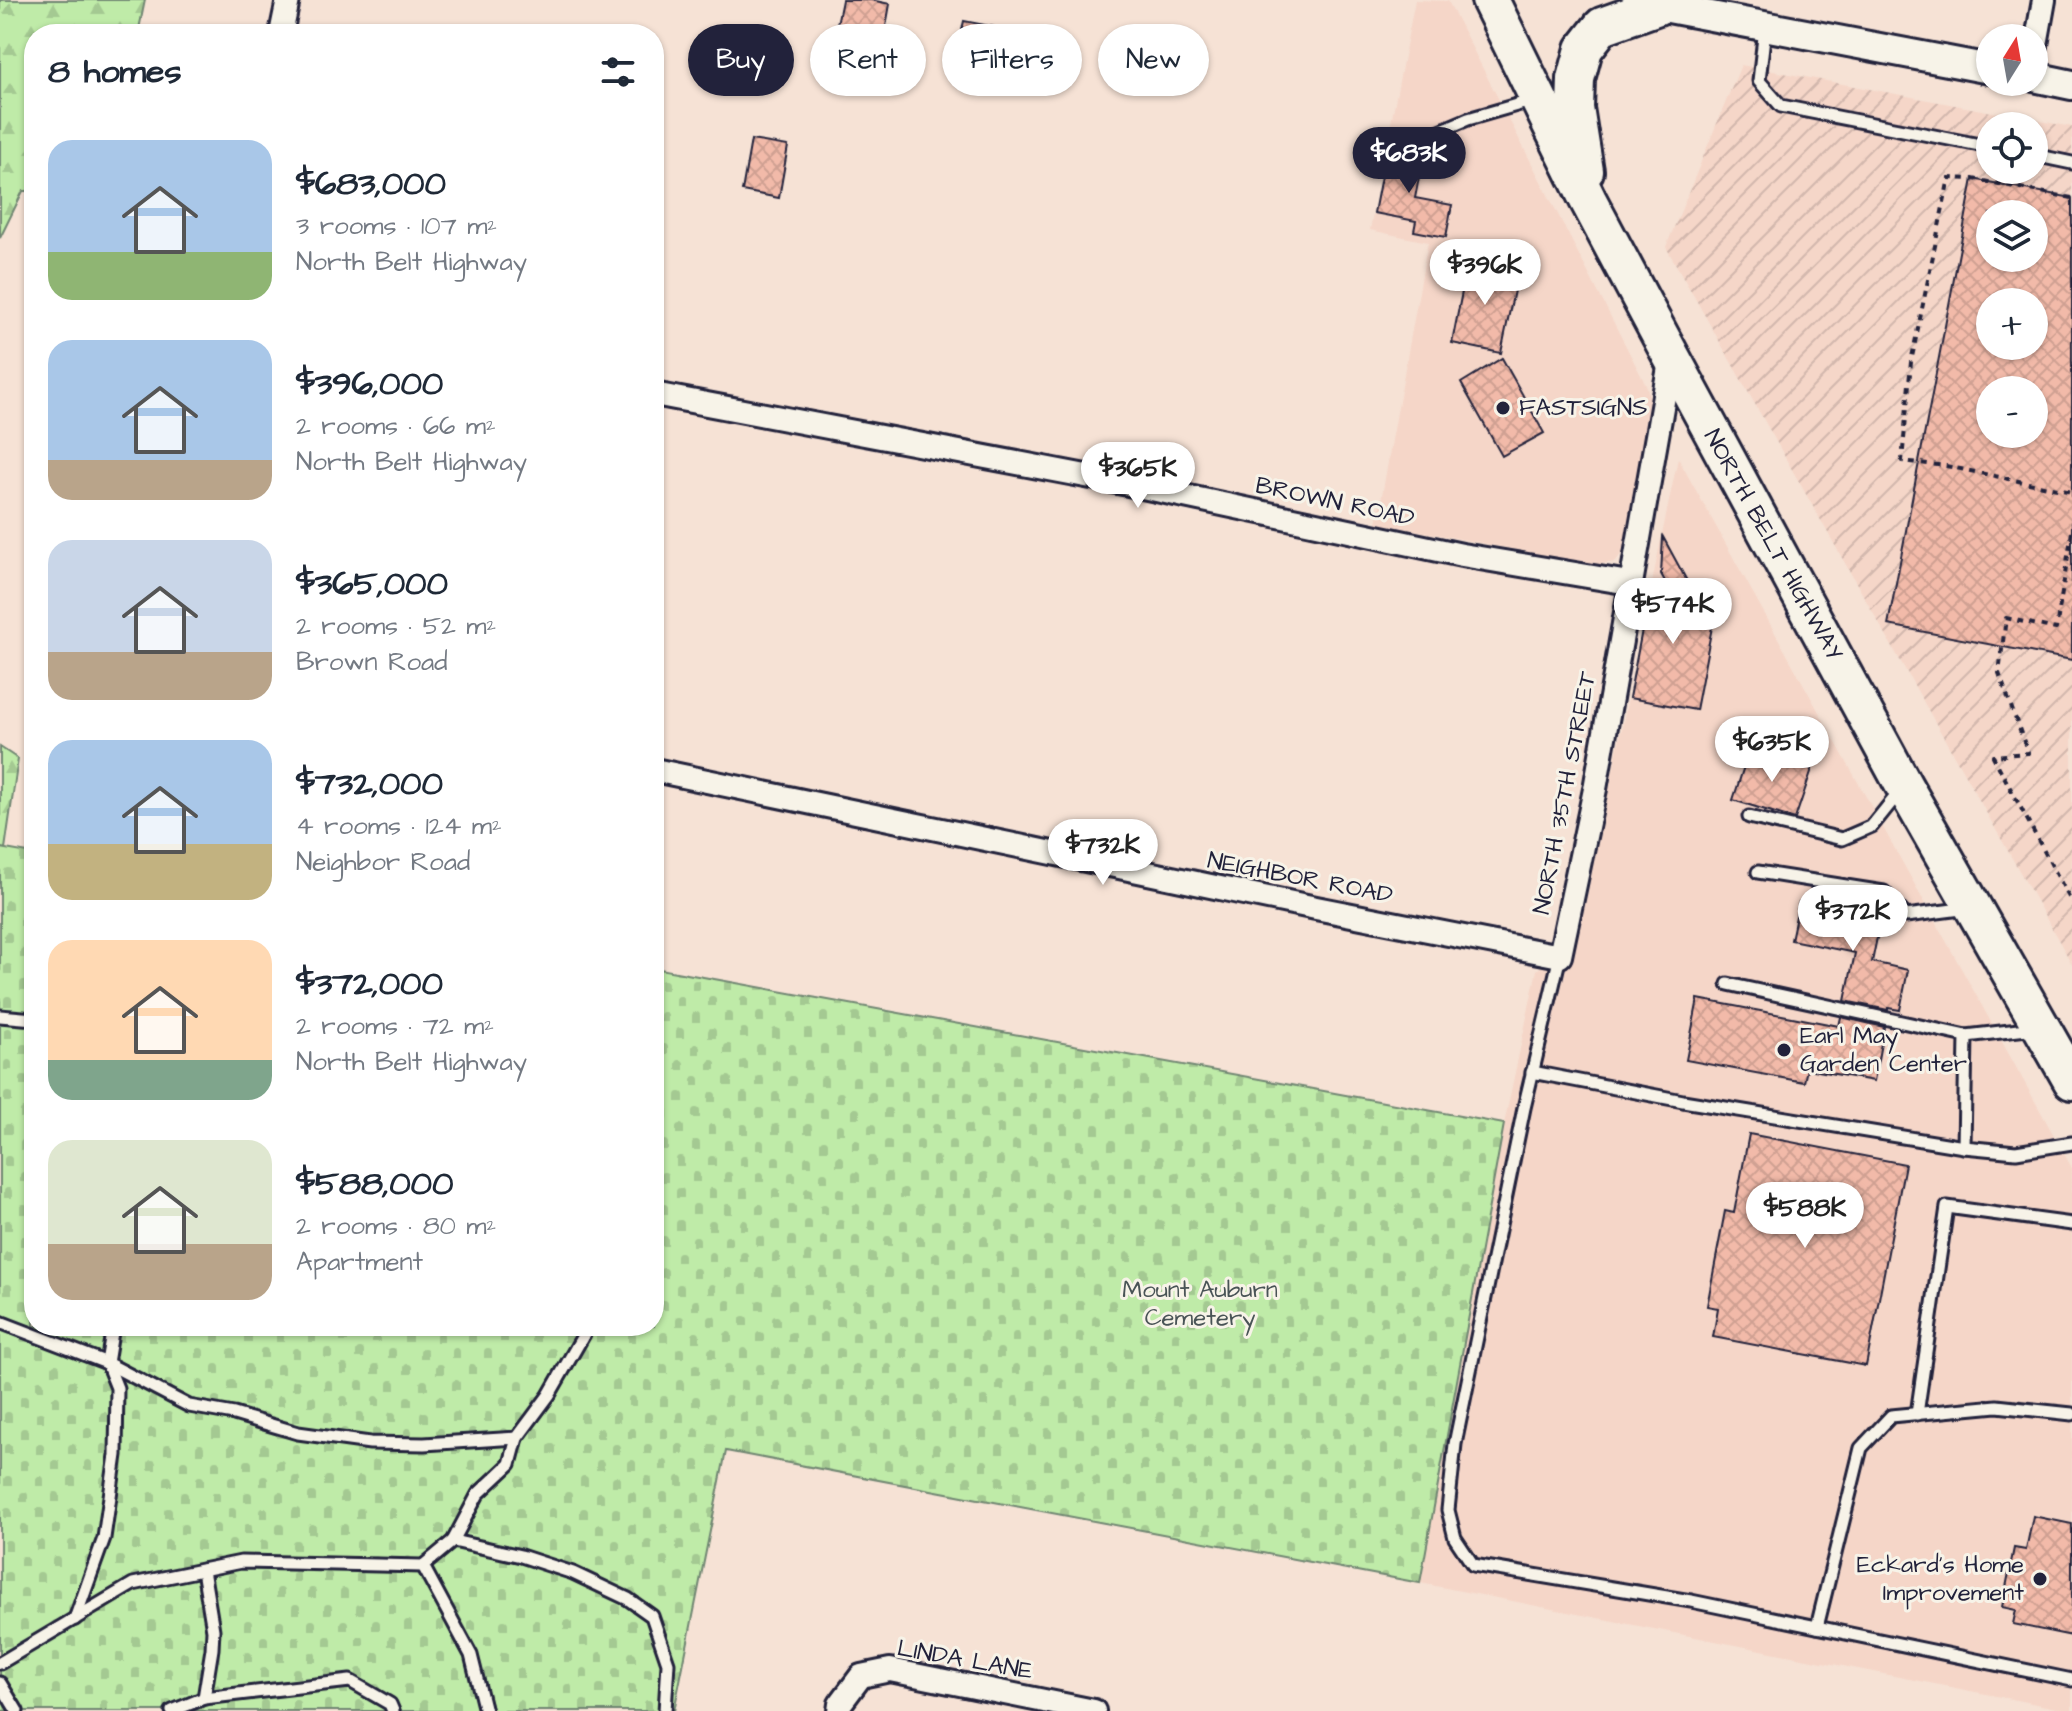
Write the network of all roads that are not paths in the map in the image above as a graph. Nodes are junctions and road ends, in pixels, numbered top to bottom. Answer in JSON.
{"nodes":[{"id":1,"x":288,"y":0,"type":"edge"},
{"id":2,"x":1490,"y":0,"type":"edge"},
{"id":3,"x":2044,"y":0,"type":"edge"},
{"id":4,"x":1635,"y":2,"type":"edge"},
{"id":5,"x":1708,"y":8,"type":"edge"},
{"id":6,"x":283,"y":24,"type":"edge"},
{"id":7,"x":2040,"y":24,"type":"edge"},
{"id":8,"x":1765,"y":27,"type":"junction"},
{"id":9,"x":1976,"y":66,"type":"edge"},
{"id":10,"x":2048,"y":80,"type":"edge"},
{"id":11,"x":2072,"y":85,"type":"edge"},
{"id":12,"x":1538,"y":99,"type":"junction"},
{"id":13,"x":1435,"y":133,"type":"dead end"},
{"id":14,"x":1976,"y":144,"type":"edge"},
{"id":15,"x":2048,"y":158,"type":"edge"},
{"id":16,"x":2072,"y":163,"type":"edge"},
{"id":17,"x":1588,"y":200,"type":"junction"},
{"id":18,"x":1671,"y":356,"type":"junction"},
{"id":19,"x":664,"y":396,"type":"edge"},
{"id":20,"x":1629,"y":583,"type":"junction"},
{"id":21,"x":664,"y":772,"type":"edge"},
{"id":22,"x":1904,"y":786,"type":"junction"},
{"id":23,"x":1749,"y":817,"type":"dead end"},
{"id":24,"x":1758,"y":872,"type":"dead end"},
{"id":25,"x":1973,"y":907,"type":"junction"},
{"id":26,"x":1560,"y":956,"type":"junction"},
{"id":27,"x":1728,"y":984,"type":"dead end"},
{"id":28,"x":0,"y":1016,"type":"edge"},
{"id":29,"x":24,"y":1018,"type":"edge"},
{"id":30,"x":2042,"y":1028,"type":"junction"},
{"id":31,"x":1966,"y":1036,"type":"junction"},
{"id":32,"x":1532,"y":1072,"type":"junction"},
{"id":33,"x":2072,"y":1081,"type":"edge"},
{"id":34,"x":2072,"y":1143,"type":"edge"},
{"id":35,"x":1964,"y":1147,"type":"junction"},
{"id":36,"x":2072,"y":1224,"type":"edge"},
{"id":37,"x":0,"y":1322,"type":"edge"},
{"id":38,"x":24,"y":1331,"type":"edge"},
{"id":39,"x":37,"y":1336,"type":"edge"},
{"id":40,"x":111,"y":1336,"type":"edge"},
{"id":41,"x":583,"y":1336,"type":"edge"},
{"id":42,"x":107,"y":1363,"type":"junction"},
{"id":43,"x":1917,"y":1414,"type":"junction"},
{"id":44,"x":2072,"y":1414,"type":"edge"},
{"id":45,"x":517,"y":1438,"type":"junction"},
{"id":46,"x":453,"y":1541,"type":"junction"},
{"id":47,"x":423,"y":1566,"type":"junction"},
{"id":48,"x":203,"y":1570,"type":"junction"},
{"id":49,"x":75,"y":1619,"type":"junction"},
{"id":50,"x":1817,"y":1627,"type":"junction"},
{"id":51,"x":0,"y":1663,"type":"edge"},
{"id":52,"x":2072,"y":1680,"type":"edge"},
{"id":53,"x":0,"y":1683,"type":"edge"},
{"id":54,"x":204,"y":1698,"type":"junction"},
{"id":55,"x":840,"y":1707,"type":"edge"},
{"id":56,"x":17,"y":1711,"type":"edge"},
{"id":57,"x":172,"y":1711,"type":"edge"},
{"id":58,"x":393,"y":1711,"type":"edge"},
{"id":59,"x":485,"y":1711,"type":"edge"},
{"id":60,"x":665,"y":1711,"type":"edge"},
{"id":61,"x":1094,"y":1711,"type":"edge"}],
"edges":[{"from":1,"to":6,"type":"street"},
{"from":2,"to":12,"type":"main road","name":"NORTH BELT HIGHWAY"},
{"from":3,"to":7,"type":"street"},
{"from":4,"to":5,"type":"street"},
{"from":4,"to":17,"type":"main road"},
{"from":5,"to":8,"type":"street"},
{"from":8,"to":9,"type":"street"},
{"from":8,"to":14,"type":"lane"},
{"from":10,"to":11,"type":"street"},
{"from":12,"to":13,"type":"lane"},
{"from":12,"to":17,"type":"main road","name":"NORTH BELT HIGHWAY"},
{"from":15,"to":16,"type":"lane"},
{"from":17,"to":18,"type":"main road","name":"NORTH BELT HIGHWAY"},
{"from":18,"to":20,"type":"street","name":"NORTH 35TH STREET"},
{"from":18,"to":22,"type":"main road","name":"NORTH BELT HIGHWAY"},
{"from":19,"to":20,"type":"street","name":"BROWN ROAD"},
{"from":20,"to":26,"type":"street","name":"NORTH 35TH STREET"},
{"from":21,"to":26,"type":"street","name":"NEIGHBOR ROAD"},
{"from":22,"to":23,"type":"lane"},
{"from":22,"to":25,"type":"main road","name":"NORTH BELT HIGHWAY"},
{"from":24,"to":25,"type":"lane"},
{"from":25,"to":30,"type":"main road","name":"NORTH BELT HIGHWAY"},
{"from":26,"to":32,"type":"lane"},
{"from":27,"to":31,"type":"lane"},
{"from":28,"to":29,"type":"lane"},
{"from":30,"to":31,"type":"lane"},
{"from":30,"to":33,"type":"main road","name":"NORTH BELT HIGHWAY"},
{"from":31,"to":35,"type":"lane"},
{"from":32,"to":35,"type":"lane"},
{"from":32,"to":50,"type":"lane"},
{"from":34,"to":35,"type":"lane"},
{"from":36,"to":43,"type":"lane"},
{"from":37,"to":38,"type":"lane"},
{"from":39,"to":42,"type":"lane"},
{"from":40,"to":42,"type":"lane"},
{"from":41,"to":45,"type":"lane"},
{"from":42,"to":45,"type":"lane"},
{"from":42,"to":49,"type":"lane"},
{"from":43,"to":44,"type":"lane"},
{"from":43,"to":50,"type":"lane"},
{"from":45,"to":46,"type":"lane"},
{"from":46,"to":47,"type":"lane"},
{"from":46,"to":60,"type":"lane"},
{"from":47,"to":48,"type":"lane"},
{"from":47,"to":59,"type":"lane"},
{"from":48,"to":49,"type":"lane"},
{"from":48,"to":54,"type":"lane"},
{"from":49,"to":51,"type":"lane"},
{"from":50,"to":52,"type":"lane"},
{"from":53,"to":56,"type":"lane"},
{"from":54,"to":57,"type":"lane"},
{"from":54,"to":58,"type":"lane"},
{"from":55,"to":61,"type":"street","name":"LINDA LANE"}]}
